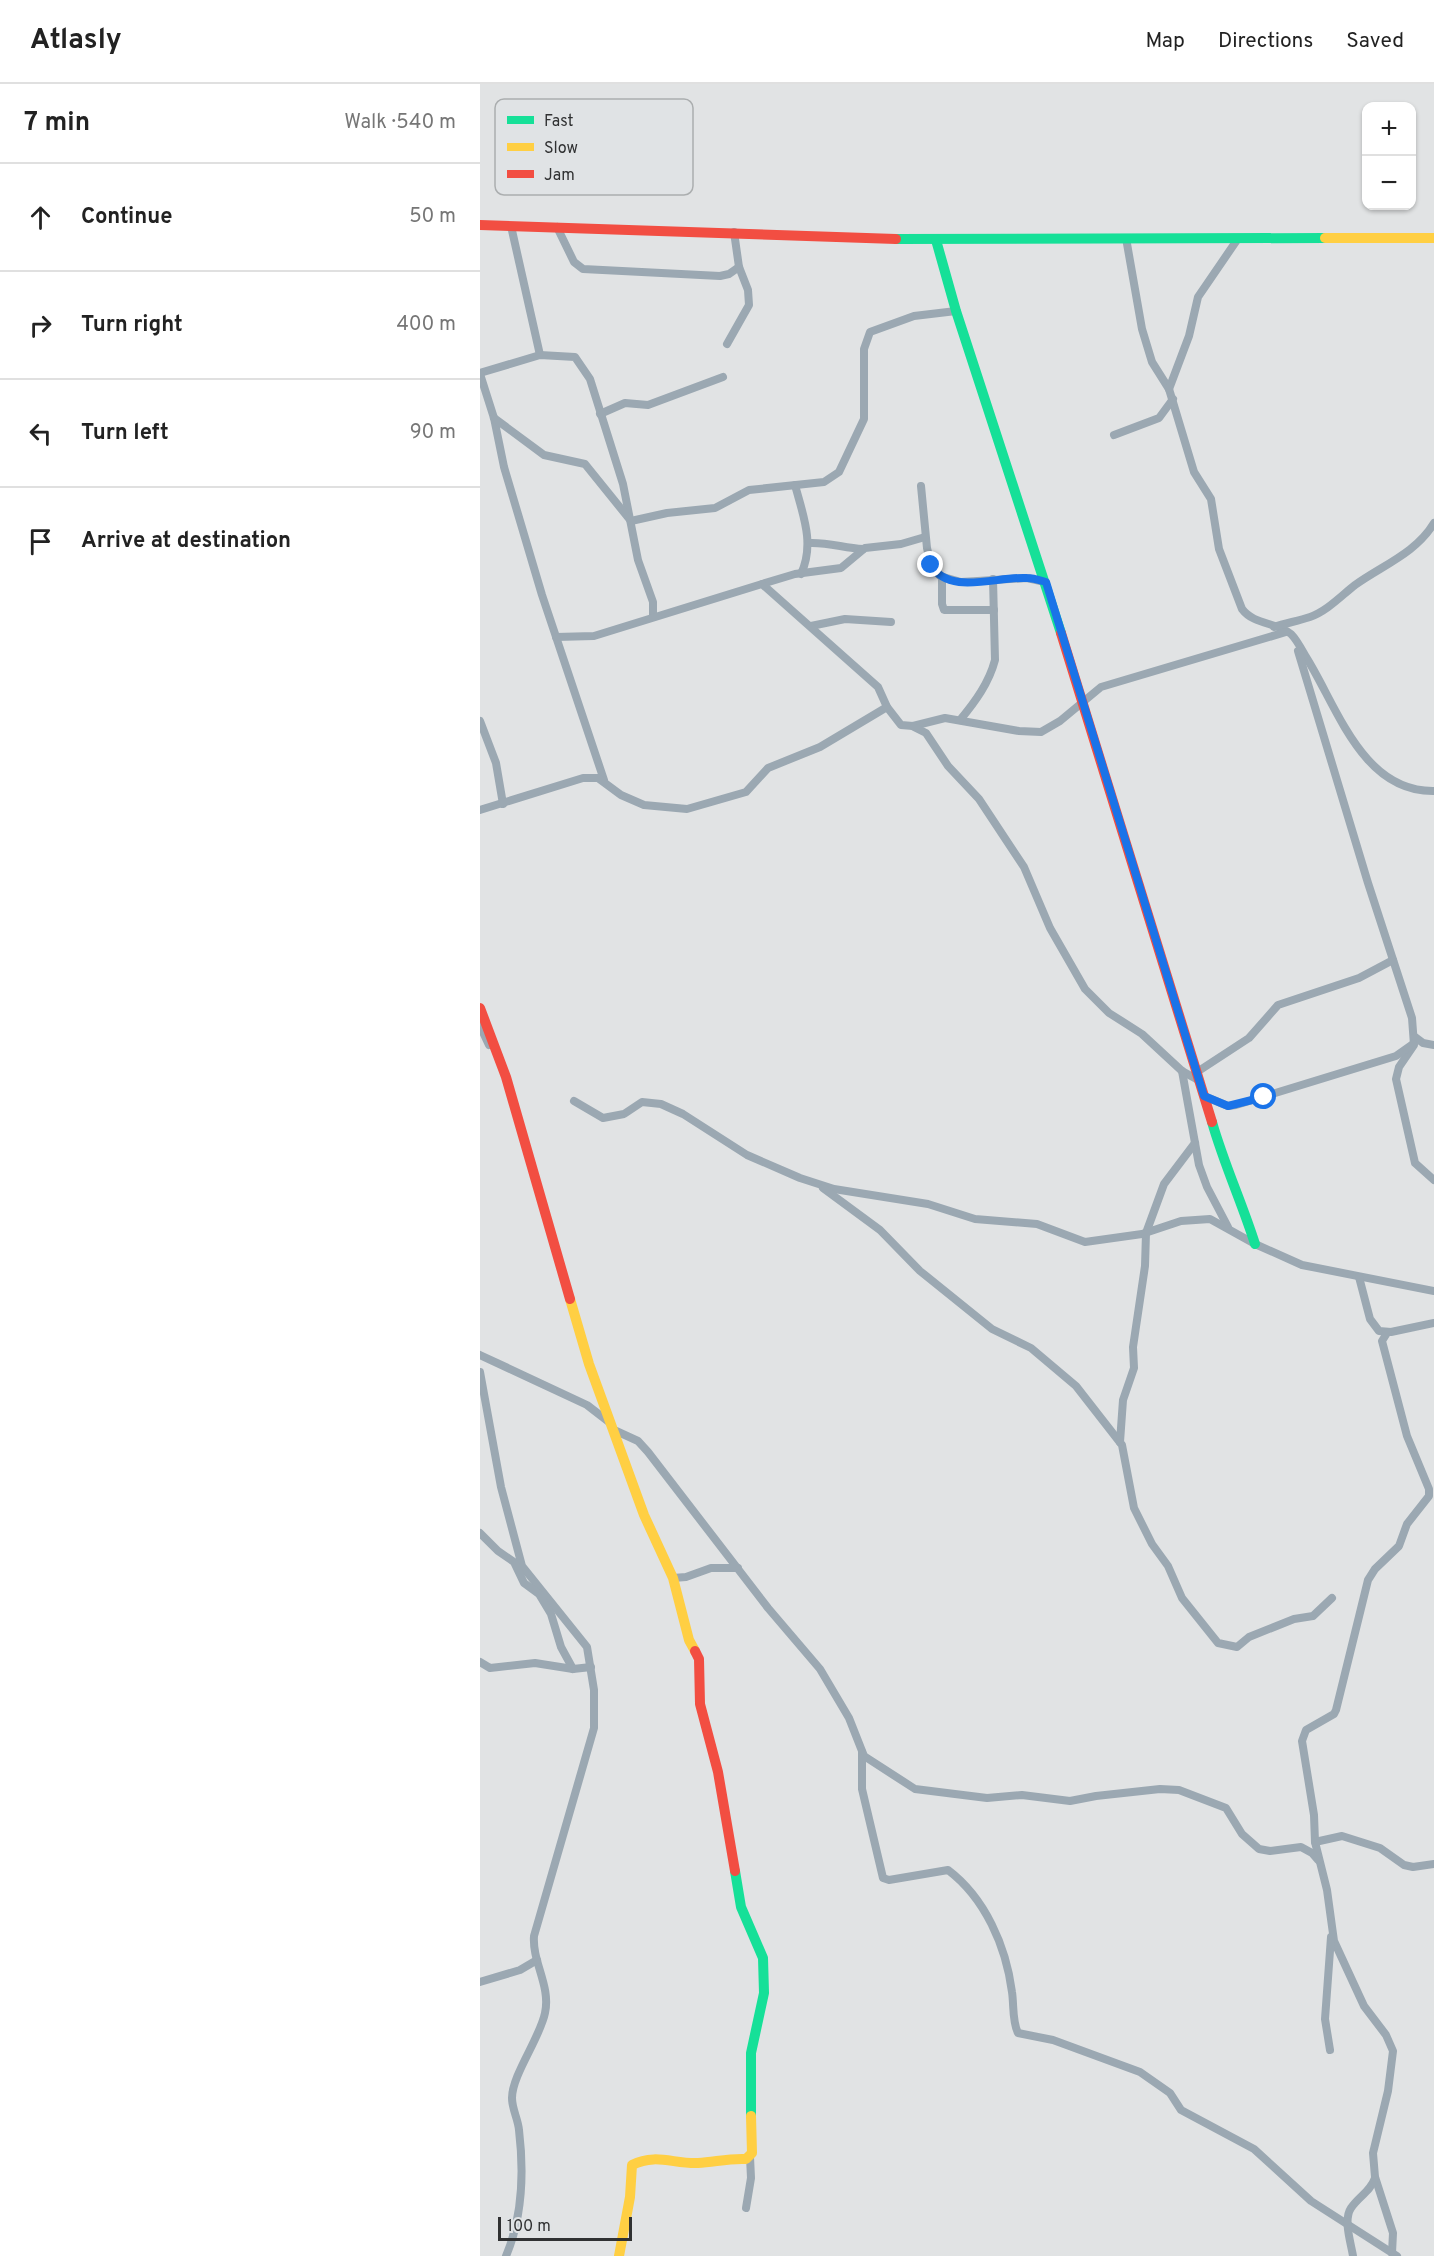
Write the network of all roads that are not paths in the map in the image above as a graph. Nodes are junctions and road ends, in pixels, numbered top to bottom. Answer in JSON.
{"nodes":[{"id":1,"x":480,"y":225,"type":"edge"},
{"id":2,"x":511,"y":226,"type":"junction"},
{"id":3,"x":557,"y":227,"type":"junction"},
{"id":4,"x":734,"y":232,"type":"junction"},
{"id":5,"x":1126,"y":238,"type":"junction"},
{"id":6,"x":1434,"y":238,"type":"edge"},
{"id":7,"x":936,"y":240,"type":"junction"},
{"id":8,"x":1237,"y":240,"type":"junction"},
{"id":9,"x":739,"y":267,"type":"junction"},
{"id":10,"x":956,"y":311,"type":"junction"},
{"id":11,"x":727,"y":345,"type":"dead end"},
{"id":12,"x":540,"y":355,"type":"junction"},
{"id":13,"x":480,"y":373,"type":"edge"},
{"id":14,"x":723,"y":377,"type":"dead end"},
{"id":15,"x":1169,"y":389,"type":"junction"},
{"id":16,"x":1173,"y":399,"type":"junction"},
{"id":17,"x":600,"y":414,"type":"junction"},
{"id":18,"x":494,"y":418,"type":"junction"},
{"id":19,"x":1114,"y":435,"type":"dead end"},
{"id":20,"x":795,"y":485,"type":"junction"},
{"id":21,"x":921,"y":486,"type":"dead end"},
{"id":22,"x":631,"y":521,"type":"junction"},
{"id":23,"x":1434,"y":523,"type":"edge"},
{"id":24,"x":925,"y":537,"type":"junction"},
{"id":25,"x":809,"y":543,"type":"junction"},
{"id":26,"x":864,"y":549,"type":"junction"},
{"id":27,"x":801,"y":574,"type":"junction"},
{"id":28,"x":942,"y":577,"type":"junction"},
{"id":29,"x":993,"y":579,"type":"junction"},
{"id":30,"x":1046,"y":582,"type":"junction"},
{"id":31,"x":762,"y":584,"type":"junction"},
{"id":32,"x":994,"y":610,"type":"junction"},
{"id":33,"x":653,"y":617,"type":"junction"},
{"id":34,"x":891,"y":622,"type":"dead end"},
{"id":35,"x":810,"y":626,"type":"junction"},
{"id":36,"x":1274,"y":627,"type":"junction"},
{"id":37,"x":1286,"y":632,"type":"junction"},
{"id":38,"x":556,"y":637,"type":"junction"},
{"id":39,"x":1295,"y":640,"type":"junction"},
{"id":40,"x":1082,"y":702,"type":"junction"},
{"id":41,"x":887,"y":707,"type":"junction"},
{"id":42,"x":960,"y":720,"type":"junction"},
{"id":43,"x":480,"y":721,"type":"edge"},
{"id":44,"x":913,"y":726,"type":"junction"},
{"id":45,"x":596,"y":762,"type":"junction"},
{"id":46,"x":584,"y":778,"type":"junction"},
{"id":47,"x":604,"y":780,"type":"junction"},
{"id":48,"x":1434,"y":791,"type":"edge"},
{"id":49,"x":503,"y":804,"type":"junction"},
{"id":50,"x":480,"y":810,"type":"edge"},
{"id":51,"x":1393,"y":960,"type":"junction"},
{"id":52,"x":480,"y":1008,"type":"edge"},
{"id":53,"x":480,"y":1026,"type":"edge"},
{"id":54,"x":1415,"y":1040,"type":"junction"},
{"id":55,"x":1434,"y":1045,"type":"edge"},
{"id":56,"x":1182,"y":1071,"type":"junction"},
{"id":57,"x":1198,"y":1076,"type":"junction"},
{"id":58,"x":506,"y":1077,"type":"junction"},
{"id":59,"x":1204,"y":1096,"type":"junction"},
{"id":60,"x":574,"y":1101,"type":"dead end"},
{"id":61,"x":1194,"y":1143,"type":"junction"},
{"id":62,"x":1434,"y":1180,"type":"edge"},
{"id":63,"x":820,"y":1186,"type":"junction"},
{"id":64,"x":1228,"y":1227,"type":"junction"},
{"id":65,"x":1146,"y":1233,"type":"junction"},
{"id":66,"x":1255,"y":1244,"type":"junction"},
{"id":67,"x":1359,"y":1277,"type":"junction"},
{"id":68,"x":1434,"y":1292,"type":"edge"},
{"id":69,"x":1434,"y":1323,"type":"edge"},
{"id":70,"x":1387,"y":1333,"type":"junction"},
{"id":71,"x":480,"y":1355,"type":"edge"},
{"id":72,"x":480,"y":1372,"type":"edge"},
{"id":73,"x":614,"y":1428,"type":"junction"},
{"id":74,"x":1120,"y":1442,"type":"junction"},
{"id":75,"x":481,"y":1535,"type":"edge"},
{"id":76,"x":738,"y":1568,"type":"junction"},
{"id":77,"x":673,"y":1578,"type":"junction"},
{"id":78,"x":1332,"y":1598,"type":"dead end"},
{"id":79,"x":480,"y":1662,"type":"edge"},
{"id":80,"x":591,"y":1667,"type":"junction"},
{"id":81,"x":573,"y":1669,"type":"junction"},
{"id":82,"x":862,"y":1752,"type":"junction"},
{"id":83,"x":1315,"y":1842,"type":"junction"},
{"id":84,"x":1320,"y":1863,"type":"junction"},
{"id":85,"x":1434,"y":1864,"type":"edge"},
{"id":86,"x":1332,"y":1922,"type":"junction"},
{"id":87,"x":537,"y":1960,"type":"junction"},
{"id":88,"x":480,"y":1982,"type":"edge"},
{"id":89,"x":1330,"y":2050,"type":"dead end"},
{"id":90,"x":750,"y":2157,"type":"junction"},
{"id":91,"x":1375,"y":2177,"type":"junction"},
{"id":92,"x":746,"y":2208,"type":"dead end"},
{"id":93,"x":1348,"y":2223,"type":"junction"},
{"id":94,"x":1394,"y":2254,"type":"edge"},
{"id":95,"x":506,"y":2256,"type":"edge"},
{"id":96,"x":620,"y":2256,"type":"edge"},
{"id":97,"x":1353,"y":2256,"type":"edge"}],
"edges":[{"from":1,"to":2,"type":"street"},
{"from":2,"to":3,"type":"street"},
{"from":2,"to":12,"type":"street"},
{"from":3,"to":4,"type":"street"},
{"from":3,"to":9,"type":"street"},
{"from":4,"to":7,"type":"street"},
{"from":4,"to":9,"type":"street"},
{"from":5,"to":7,"type":"street"},
{"from":5,"to":8,"type":"street"},
{"from":5,"to":15,"type":"street"},
{"from":6,"to":8,"type":"street"},
{"from":7,"to":10,"type":"street"},
{"from":8,"to":15,"type":"street"},
{"from":9,"to":11,"type":"street"},
{"from":10,"to":20,"type":"street"},
{"from":10,"to":30,"type":"street"},
{"from":12,"to":13,"type":"street"},
{"from":12,"to":17,"type":"street"},
{"from":13,"to":18,"type":"street"},
{"from":14,"to":17,"type":"street"},
{"from":15,"to":16,"type":"street"},
{"from":16,"to":19,"type":"street"},
{"from":16,"to":36,"type":"street"},
{"from":17,"to":22,"type":"street"},
{"from":18,"to":22,"type":"street"},
{"from":18,"to":38,"type":"street"},
{"from":20,"to":22,"type":"street"},
{"from":20,"to":25,"type":"street"},
{"from":21,"to":24,"type":"street"},
{"from":22,"to":33,"type":"street"},
{"from":23,"to":36,"type":"street"},
{"from":24,"to":26,"type":"street"},
{"from":24,"to":28,"type":"street"},
{"from":25,"to":26,"type":"street"},
{"from":25,"to":27,"type":"street"},
{"from":26,"to":27,"type":"street"},
{"from":27,"to":31,"type":"street"},
{"from":28,"to":29,"type":"street"},
{"from":28,"to":32,"type":"street"},
{"from":29,"to":30,"type":"street"},
{"from":29,"to":32,"type":"street"},
{"from":30,"to":40,"type":"street"},
{"from":31,"to":33,"type":"street"},
{"from":31,"to":35,"type":"street"},
{"from":32,"to":42,"type":"street"},
{"from":33,"to":38,"type":"street"},
{"from":34,"to":35,"type":"street"},
{"from":35,"to":41,"type":"street"},
{"from":36,"to":37,"type":"street"},
{"from":37,"to":39,"type":"street"},
{"from":37,"to":40,"type":"street"},
{"from":38,"to":45,"type":"street"},
{"from":39,"to":48,"type":"street"},
{"from":39,"to":51,"type":"street"},
{"from":40,"to":42,"type":"street"},
{"from":40,"to":57,"type":"street"},
{"from":41,"to":44,"type":"street"},
{"from":41,"to":47,"type":"street"},
{"from":42,"to":44,"type":"street"},
{"from":43,"to":49,"type":"street"},
{"from":44,"to":56,"type":"street"},
{"from":45,"to":46,"type":"street"},
{"from":45,"to":47,"type":"street"},
{"from":46,"to":47,"type":"street"},
{"from":46,"to":49,"type":"street"},
{"from":49,"to":50,"type":"street"},
{"from":51,"to":54,"type":"street"},
{"from":51,"to":57,"type":"street"},
{"from":52,"to":58,"type":"street"},
{"from":53,"to":58,"type":"street"},
{"from":54,"to":55,"type":"street"},
{"from":54,"to":59,"type":"street"},
{"from":54,"to":62,"type":"street"},
{"from":56,"to":57,"type":"street"},
{"from":56,"to":61,"type":"street"},
{"from":57,"to":59,"type":"street"},
{"from":58,"to":73,"type":"street"},
{"from":59,"to":66,"type":"street"},
{"from":60,"to":63,"type":"street"},
{"from":61,"to":64,"type":"street"},
{"from":61,"to":65,"type":"street"},
{"from":63,"to":65,"type":"street"},
{"from":63,"to":74,"type":"street"},
{"from":64,"to":65,"type":"street"},
{"from":64,"to":66,"type":"street"},
{"from":65,"to":74,"type":"street"},
{"from":66,"to":67,"type":"street"},
{"from":67,"to":68,"type":"street"},
{"from":67,"to":70,"type":"street"},
{"from":69,"to":70,"type":"street"},
{"from":70,"to":83,"type":"street"},
{"from":71,"to":73,"type":"street"},
{"from":72,"to":80,"type":"street"},
{"from":73,"to":76,"type":"street"},
{"from":73,"to":77,"type":"street"},
{"from":74,"to":78,"type":"street"},
{"from":75,"to":81,"type":"street"},
{"from":76,"to":77,"type":"street"},
{"from":76,"to":82,"type":"street"},
{"from":77,"to":90,"type":"street"},
{"from":79,"to":81,"type":"street"},
{"from":80,"to":81,"type":"street"},
{"from":80,"to":87,"type":"street"},
{"from":82,"to":84,"type":"street"},
{"from":82,"to":93,"type":"street"},
{"from":83,"to":84,"type":"street"},
{"from":83,"to":85,"type":"street"},
{"from":84,"to":86,"type":"street"},
{"from":86,"to":89,"type":"street"},
{"from":86,"to":91,"type":"street"},
{"from":87,"to":88,"type":"street"},
{"from":87,"to":95,"type":"street"},
{"from":90,"to":92,"type":"street"},
{"from":90,"to":96,"type":"street"},
{"from":91,"to":93,"type":"street"},
{"from":91,"to":94,"type":"street"},
{"from":93,"to":94,"type":"street"},
{"from":93,"to":97,"type":"street"}]}
